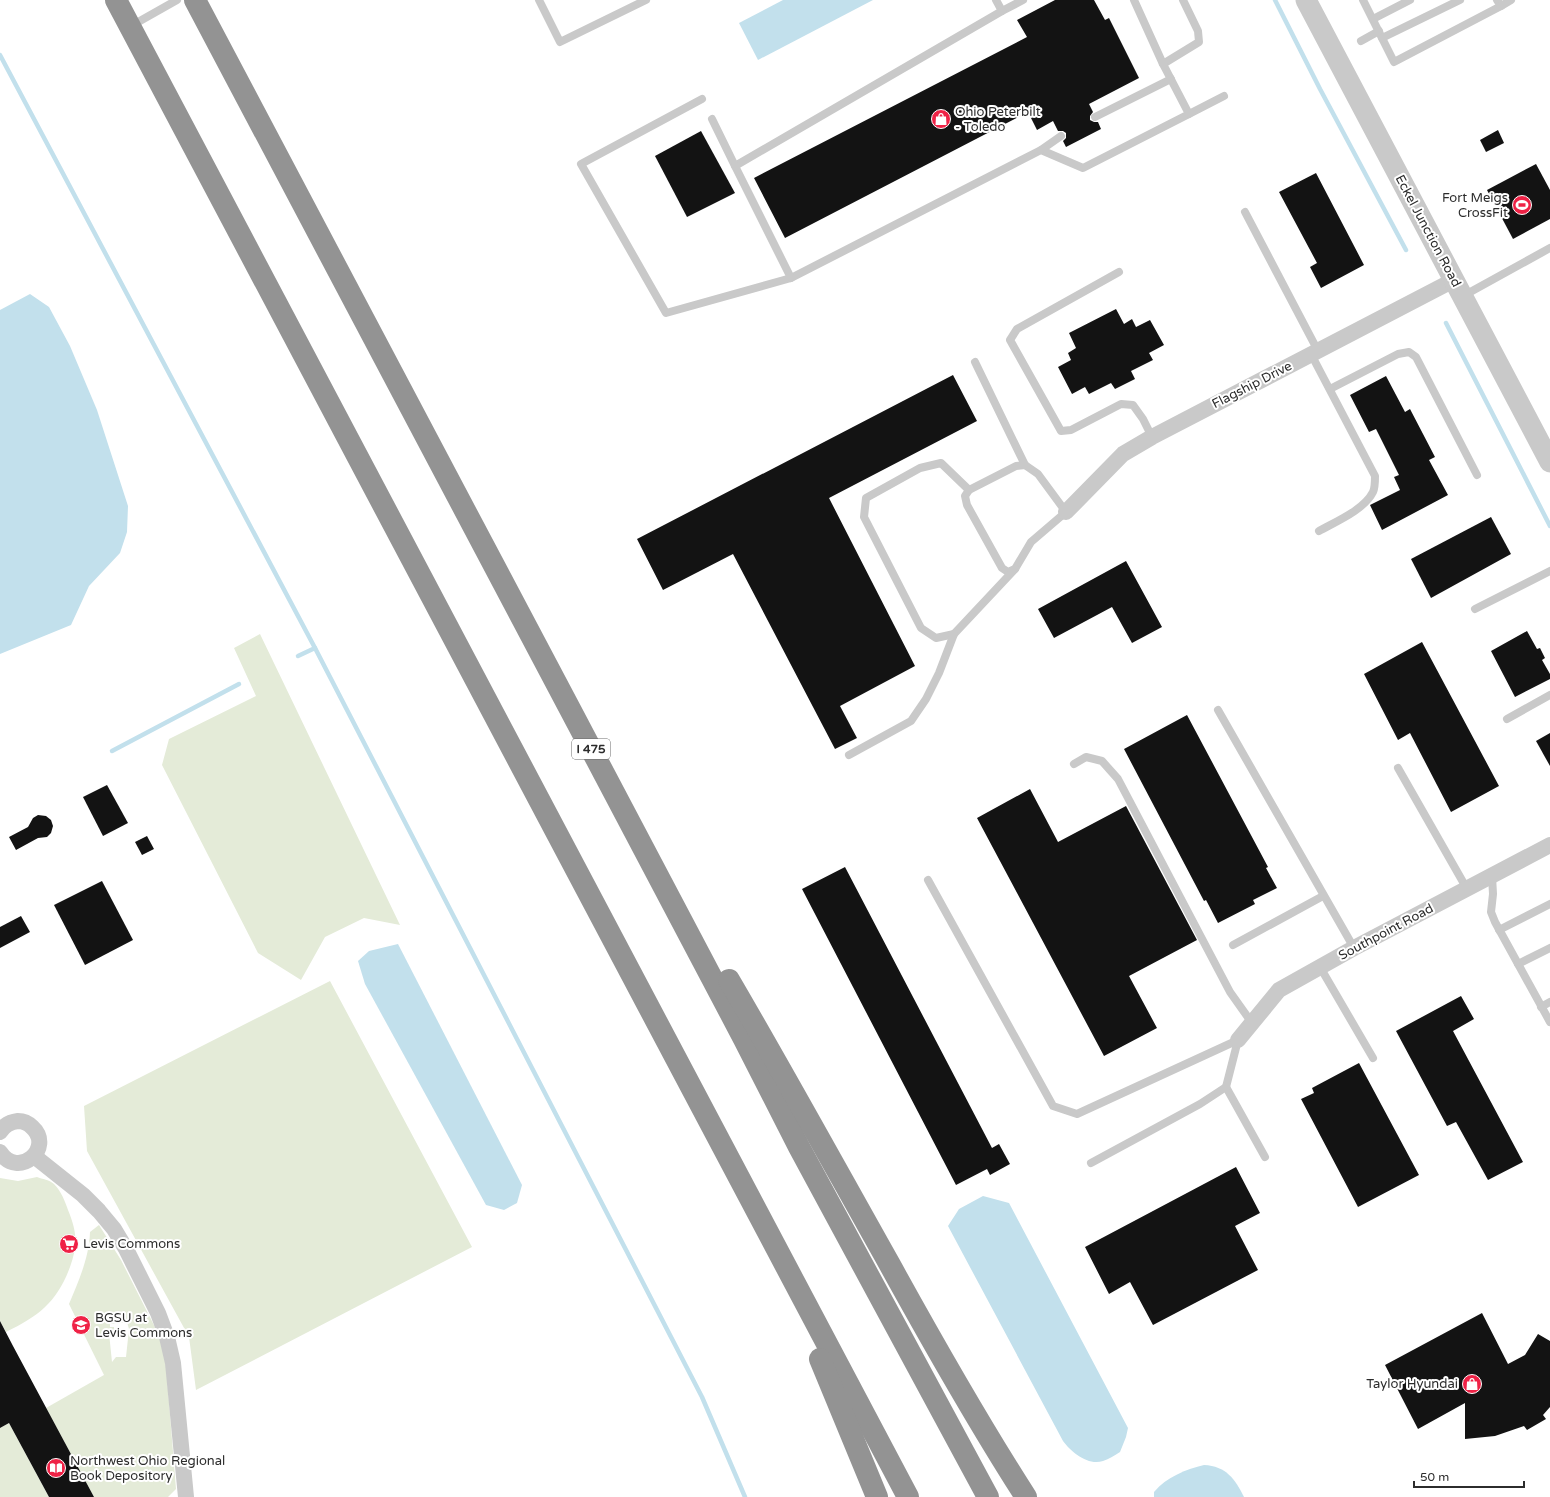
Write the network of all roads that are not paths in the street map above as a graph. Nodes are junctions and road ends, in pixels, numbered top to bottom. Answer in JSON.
{"nodes":[{"id":1,"x":116,"y":0,"type":"edge"},
{"id":2,"x":177,"y":0,"type":"edge"},
{"id":3,"x":195,"y":0,"type":"edge"},
{"id":4,"x":539,"y":0,"type":"edge"},
{"id":5,"x":646,"y":0,"type":"edge"},
{"id":6,"x":996,"y":0,"type":"edge"},
{"id":7,"x":1023,"y":0,"type":"edge"},
{"id":8,"x":1134,"y":0,"type":"edge"},
{"id":9,"x":1183,"y":0,"type":"edge"},
{"id":10,"x":1306,"y":0,"type":"edge"},
{"id":11,"x":1363,"y":0,"type":"edge"},
{"id":12,"x":1410,"y":0,"type":"edge"},
{"id":13,"x":1460,"y":0,"type":"edge"},
{"id":14,"x":1511,"y":0,"type":"edge"},
{"id":15,"x":1499,"y":3,"type":"edge"},
{"id":16,"x":1002,"y":11,"type":"junction"},
{"id":17,"x":1373,"y":19,"type":"junction"},
{"id":18,"x":130,"y":27,"type":"junction"},
{"id":19,"x":1381,"y":34,"type":"junction"},
{"id":20,"x":1361,"y":41,"type":"dead end"},
{"id":21,"x":1163,"y":64,"type":"junction"},
{"id":22,"x":1171,"y":79,"type":"junction"},
{"id":23,"x":1224,"y":96,"type":"dead end"},
{"id":24,"x":702,"y":99,"type":"dead end"},
{"id":25,"x":1189,"y":114,"type":"junction"},
{"id":26,"x":1096,"y":118,"type":"dead end"},
{"id":27,"x":712,"y":119,"type":"dead end"},
{"id":28,"x":1061,"y":136,"type":"dead end"},
{"id":29,"x":1041,"y":150,"type":"junction"},
{"id":30,"x":735,"y":166,"type":"junction"},
{"id":31,"x":1245,"y":212,"type":"dead end"},
{"id":32,"x":1550,"y":248,"type":"edge"},
{"id":33,"x":1119,"y":272,"type":"dead end"},
{"id":34,"x":791,"y":278,"type":"junction"},
{"id":35,"x":1458,"y":288,"type":"junction"},
{"id":36,"x":1315,"y":352,"type":"junction"},
{"id":37,"x":975,"y":362,"type":"dead end"},
{"id":38,"x":1330,"y":389,"type":"junction"},
{"id":39,"x":1152,"y":436,"type":"junction"},
{"id":40,"x":1550,"y":462,"type":"edge"},
{"id":41,"x":1025,"y":465,"type":"junction"},
{"id":42,"x":1477,"y":475,"type":"dead end"},
{"id":43,"x":969,"y":490,"type":"junction"},
{"id":44,"x":1066,"y":512,"type":"junction"},
{"id":45,"x":1319,"y":532,"type":"dead end"},
{"id":46,"x":1015,"y":569,"type":"junction"},
{"id":47,"x":1550,"y":571,"type":"edge"},
{"id":48,"x":1475,"y":609,"type":"dead end"},
{"id":49,"x":954,"y":634,"type":"junction"},
{"id":50,"x":1550,"y":696,"type":"edge"},
{"id":51,"x":1218,"y":710,"type":"dead end"},
{"id":52,"x":571,"y":711,"type":"junction"},
{"id":53,"x":1507,"y":719,"type":"dead end"},
{"id":54,"x":849,"y":755,"type":"dead end"},
{"id":55,"x":1074,"y":764,"type":"dead end"},
{"id":56,"x":1398,"y":768,"type":"dead end"},
{"id":57,"x":1550,"y":845,"type":"edge"},
{"id":58,"x":1492,"y":876,"type":"junction"},
{"id":59,"x":928,"y":880,"type":"dead end"},
{"id":60,"x":1467,"y":889,"type":"junction"},
{"id":61,"x":1323,"y":896,"type":"junction"},
{"id":62,"x":1550,"y":904,"type":"edge"},
{"id":63,"x":1499,"y":930,"type":"junction"},
{"id":64,"x":1233,"y":945,"type":"dead end"},
{"id":65,"x":1354,"y":948,"type":"junction"},
{"id":66,"x":1550,"y":948,"type":"edge"},
{"id":67,"x":1518,"y":964,"type":"junction"},
{"id":68,"x":1320,"y":968,"type":"junction"},
{"id":69,"x":1550,"y":1002,"type":"edge"},
{"id":70,"x":1541,"y":1007,"type":"junction"},
{"id":71,"x":1550,"y":1022,"type":"edge"},
{"id":72,"x":1252,"y":1023,"type":"junction"},
{"id":73,"x":1238,"y":1040,"type":"junction"},
{"id":74,"x":1373,"y":1058,"type":"dead end"},
{"id":75,"x":1226,"y":1087,"type":"junction"},
{"id":76,"x":1,"y":1130,"type":"edge"},
{"id":77,"x":0,"y":1152,"type":"edge"},
{"id":78,"x":34,"y":1156,"type":"junction"},
{"id":79,"x":1265,"y":1157,"type":"dead end"},
{"id":80,"x":1091,"y":1163,"type":"dead end"},
{"id":81,"x":732,"y":1165,"type":"junction"},
{"id":82,"x":186,"y":1497,"type":"edge"},
{"id":83,"x":877,"y":1497,"type":"edge"},
{"id":84,"x":908,"y":1497,"type":"edge"},
{"id":85,"x":988,"y":1497,"type":"edge"},
{"id":86,"x":1026,"y":1497,"type":"edge"}],
"edges":[{"from":1,"to":18,"type":"highway"},
{"from":2,"to":18,"type":"lane"},
{"from":3,"to":52,"type":"highway","number":"I 475"},
{"from":4,"to":5,"type":"lane"},
{"from":6,"to":16,"type":"lane"},
{"from":7,"to":16,"type":"lane"},
{"from":8,"to":21,"type":"lane"},
{"from":9,"to":21,"type":"lane"},
{"from":10,"to":35,"type":"street","name":"Eckel Junction Road"},
{"from":11,"to":17,"type":"lane"},
{"from":12,"to":17,"type":"lane"},
{"from":13,"to":19,"type":"lane"},
{"from":14,"to":15,"type":"lane"},
{"from":15,"to":19,"type":"lane"},
{"from":16,"to":30,"type":"lane"},
{"from":17,"to":19,"type":"lane"},
{"from":18,"to":81,"type":"highway"},
{"from":19,"to":20,"type":"lane"},
{"from":21,"to":22,"type":"lane"},
{"from":22,"to":25,"type":"lane"},
{"from":22,"to":26,"type":"lane"},
{"from":23,"to":25,"type":"lane"},
{"from":24,"to":34,"type":"lane"},
{"from":25,"to":29,"type":"lane"},
{"from":27,"to":30,"type":"lane"},
{"from":28,"to":29,"type":"lane"},
{"from":29,"to":34,"type":"lane"},
{"from":30,"to":34,"type":"lane"},
{"from":31,"to":36,"type":"lane"},
{"from":32,"to":35,"type":"lane"},
{"from":33,"to":39,"type":"lane"},
{"from":35,"to":36,"type":"street","name":"Flagship Drive"},
{"from":35,"to":40,"type":"street","name":"Eckel Junction Road"},
{"from":36,"to":38,"type":"lane"},
{"from":36,"to":39,"type":"street","name":"Flagship Drive"},
{"from":37,"to":41,"type":"lane"},
{"from":38,"to":42,"type":"lane"},
{"from":38,"to":45,"type":"lane"},
{"from":39,"to":44,"type":"street","name":"Flagship Drive"},
{"from":41,"to":43,"type":"lane"},
{"from":41,"to":44,"type":"lane"},
{"from":43,"to":46,"type":"lane"},
{"from":43,"to":49,"type":"lane"},
{"from":44,"to":46,"type":"lane"},
{"from":46,"to":49,"type":"lane"},
{"from":47,"to":48,"type":"lane"},
{"from":49,"to":54,"type":"lane"},
{"from":50,"to":53,"type":"lane"},
{"from":51,"to":61,"type":"lane"},
{"from":52,"to":85,"type":"highway","number":"I 475"},
{"from":52,"to":86,"type":"highway"},
{"from":55,"to":72,"type":"lane"},
{"from":56,"to":60,"type":"lane"},
{"from":57,"to":58,"type":"street","name":"Southpoint Road"},
{"from":58,"to":60,"type":"street","name":"Southpoint Road"},
{"from":58,"to":63,"type":"lane"},
{"from":59,"to":73,"type":"lane"},
{"from":60,"to":65,"type":"street","name":"Southpoint Road"},
{"from":61,"to":64,"type":"lane"},
{"from":61,"to":65,"type":"lane"},
{"from":62,"to":63,"type":"lane"},
{"from":63,"to":67,"type":"lane"},
{"from":65,"to":68,"type":"street","name":"Southpoint Road"},
{"from":66,"to":67,"type":"lane"},
{"from":67,"to":70,"type":"lane"},
{"from":68,"to":72,"type":"street","name":"Southpoint Road"},
{"from":68,"to":74,"type":"lane"},
{"from":69,"to":70,"type":"lane"},
{"from":70,"to":71,"type":"lane"},
{"from":72,"to":73,"type":"street","name":"Southpoint Road"},
{"from":73,"to":75,"type":"lane"},
{"from":75,"to":79,"type":"lane"},
{"from":75,"to":80,"type":"lane"},
{"from":76,"to":78,"type":"street"},
{"from":77,"to":78,"type":"street"},
{"from":78,"to":82,"type":"street"},
{"from":81,"to":83,"type":"highway"},
{"from":81,"to":84,"type":"highway"}]}
